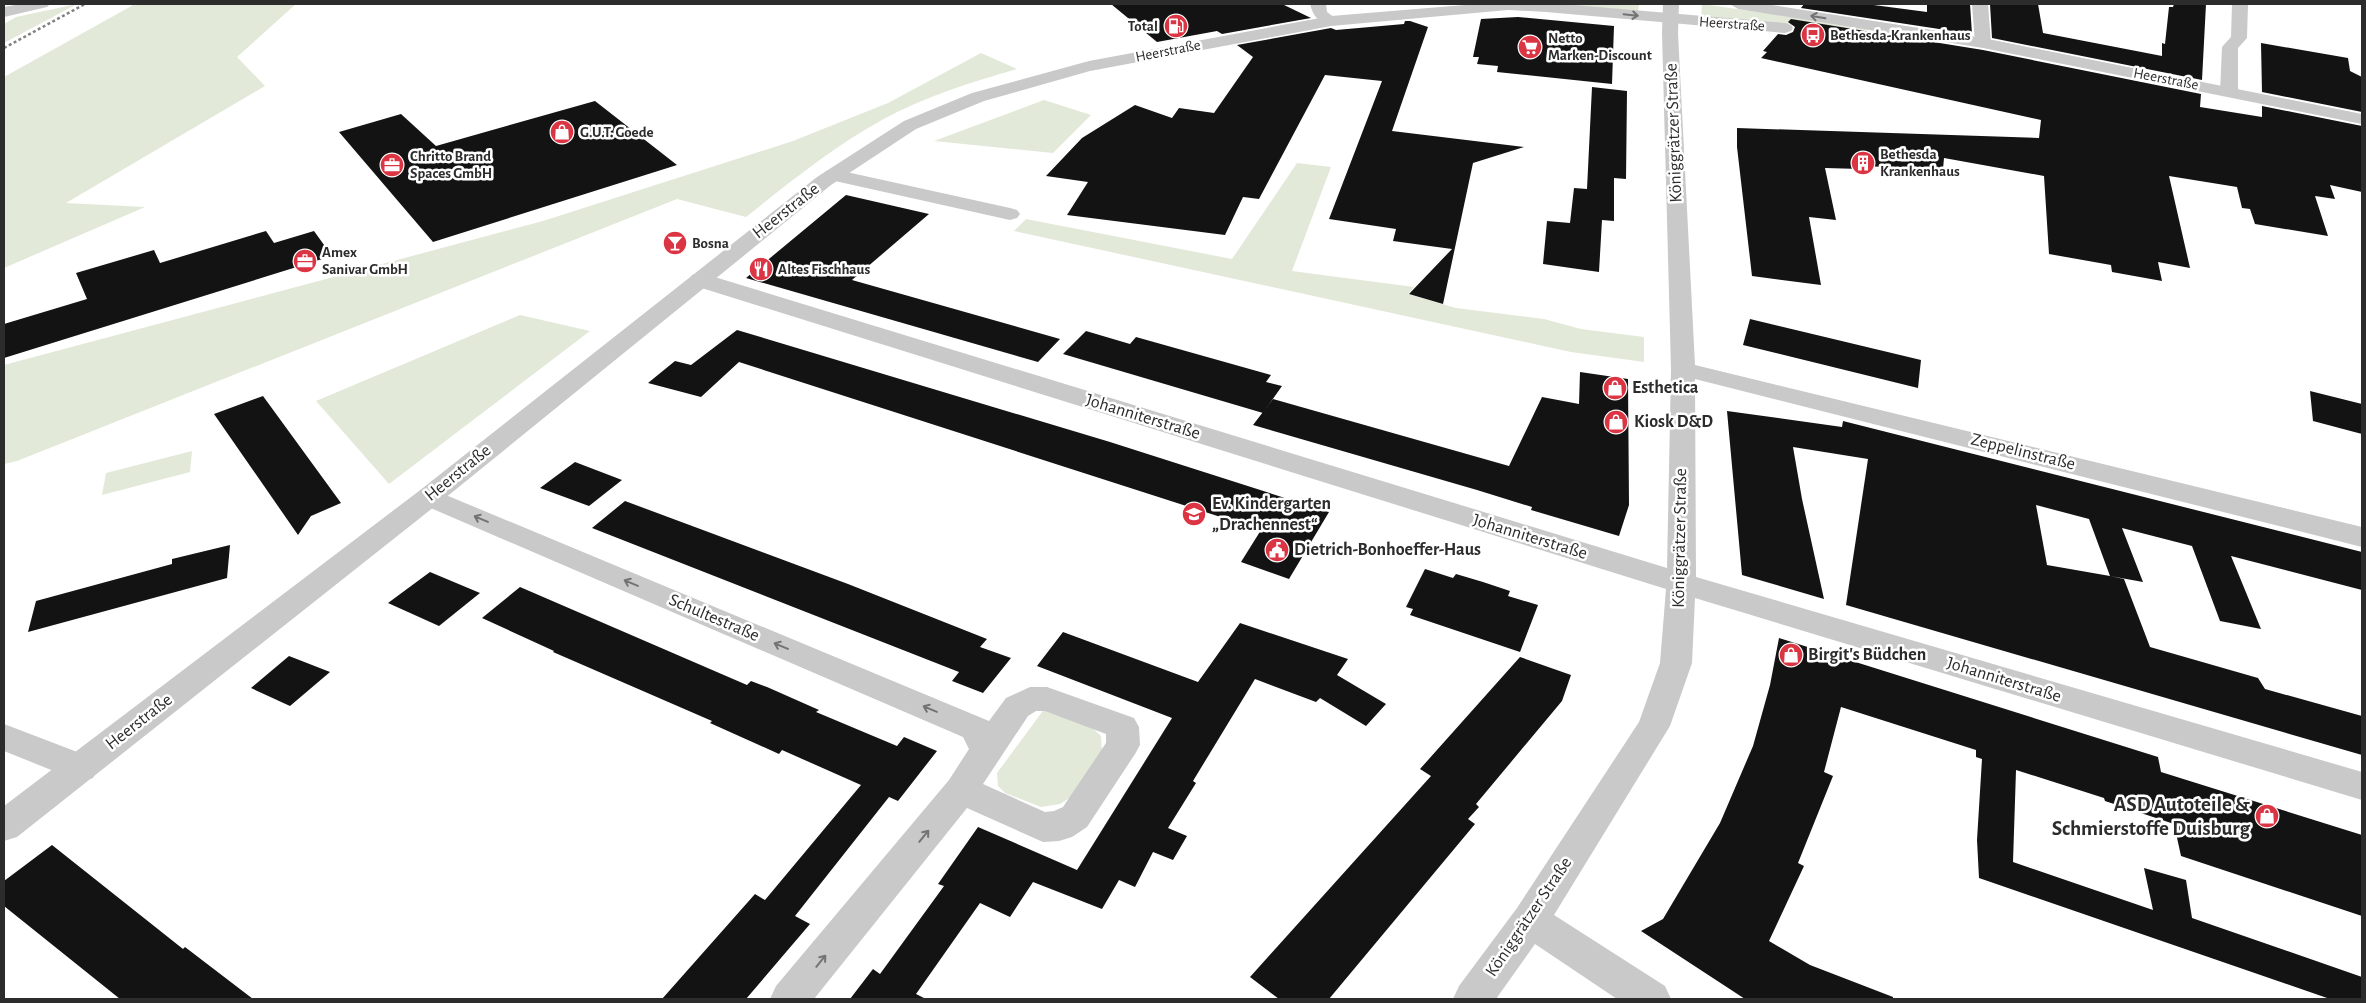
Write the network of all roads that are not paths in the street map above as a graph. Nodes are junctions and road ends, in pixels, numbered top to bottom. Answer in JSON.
{"nodes":[{"id":1,"x":42,"y":4,"type":"edge"},
{"id":2,"x":1528,"y":4,"type":"edge"},
{"id":3,"x":1738,"y":4,"type":"edge"},
{"id":4,"x":1980,"y":4,"type":"edge"},
{"id":5,"x":2240,"y":4,"type":"edge"},
{"id":6,"x":1495,"y":6,"type":"junction"},
{"id":7,"x":1670,"y":11,"type":"edge"},
{"id":8,"x":4,"y":12,"type":"edge"},
{"id":9,"x":1324,"y":13,"type":"edge"},
{"id":10,"x":1976,"y":42,"type":"junction"},
{"id":11,"x":2229,"y":92,"type":"junction"},
{"id":12,"x":2362,"y":118,"type":"edge"},
{"id":13,"x":833,"y":175,"type":"junction"},
{"id":14,"x":1010,"y":214,"type":"dead end"},
{"id":15,"x":700,"y":280,"type":"junction"},
{"id":16,"x":1683,"y":369,"type":"junction"},
{"id":17,"x":429,"y":497,"type":"junction"},
{"id":18,"x":2362,"y":536,"type":"edge"},
{"id":19,"x":1681,"y":583,"type":"junction"},
{"id":20,"x":4,"y":737,"type":"edge"},
{"id":21,"x":986,"y":752,"type":"junction"},
{"id":22,"x":81,"y":768,"type":"junction"},
{"id":23,"x":2362,"y":786,"type":"edge"},
{"id":24,"x":961,"y":790,"type":"junction"},
{"id":25,"x":4,"y":826,"type":"edge"},
{"id":26,"x":1530,"y":920,"type":"junction"},
{"id":27,"x":790,"y":999,"type":"edge"},
{"id":28,"x":1473,"y":999,"type":"edge"},
{"id":29,"x":1651,"y":999,"type":"edge"}],
"edges":[{"from":1,"to":8,"type":"street"},
{"from":2,"to":6,"type":"street","name":"Heerstraße"},
{"from":10,"to":3,"type":"street","name":"Heerstraße","one_way":true},
{"from":4,"to":10,"type":"street"},
{"from":5,"to":11,"type":"street"},
{"from":6,"to":7,"type":"street","name":"Heerstraße","one_way":true},
{"from":6,"to":9,"type":"street","name":"Heerstraße"},
{"from":7,"to":10,"type":"street","name":"Heerstraße"},
{"from":7,"to":16,"type":"street","name":"Königgrätzer Straße"},
{"from":9,"to":13,"type":"street","name":"Heerstraße"},
{"from":10,"to":11,"type":"street","name":"Heerstraße"},
{"from":11,"to":12,"type":"street","name":"Heerstraße"},
{"from":13,"to":14,"type":"street","name":"Heerstraße"},
{"from":13,"to":15,"type":"street","name":"Heerstraße"},
{"from":15,"to":17,"type":"street","name":"Heerstraße"},
{"from":15,"to":19,"type":"street","name":"Johanniterstraße"},
{"from":16,"to":18,"type":"street","name":"Zeppelinstraße"},
{"from":16,"to":19,"type":"street","name":"Königgrätzer Straße"},
{"from":21,"to":17,"type":"street","name":"Schultestraße","one_way":true},
{"from":17,"to":22,"type":"street","name":"Heerstraße"},
{"from":19,"to":23,"type":"street","name":"Johanniterstraße"},
{"from":19,"to":26,"type":"street","name":"Königgrätzer Straße"},
{"from":20,"to":22,"type":"street"},
{"from":21,"to":24,"type":"street"},
{"from":21,"to":24,"type":"street"},
{"from":22,"to":25,"type":"street","name":"Heerstraße"},
{"from":27,"to":24,"type":"street","one_way":true},
{"from":26,"to":28,"type":"street","name":"Königgrätzer Straße"},
{"from":26,"to":29,"type":"street"}]}
